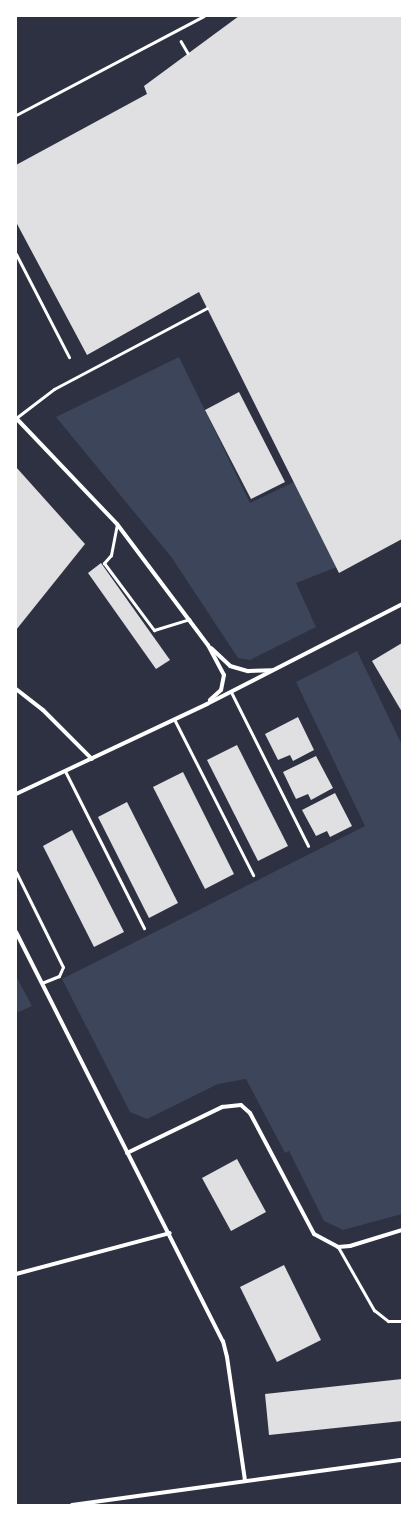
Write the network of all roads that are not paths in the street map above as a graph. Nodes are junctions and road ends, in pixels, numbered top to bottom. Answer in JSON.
{"nodes":[{"id":1,"x":204,"y":16,"type":"edge"},
{"id":2,"x":16,"y":115,"type":"edge"},
{"id":3,"x":16,"y":254,"type":"edge"},
{"id":4,"x":207,"y":308,"type":"dead end"},
{"id":5,"x":69,"y":357,"type":"dead end"},
{"id":6,"x":16,"y":418,"type":"edge"},
{"id":7,"x":117,"y":524,"type":"junction"},
{"id":8,"x":402,"y":604,"type":"edge"},
{"id":9,"x":190,"y":619,"type":"junction"},
{"id":10,"x":208,"y":645,"type":"junction"},
{"id":11,"x":274,"y":670,"type":"junction"},
{"id":12,"x":16,"y":689,"type":"edge"},
{"id":13,"x":231,"y":692,"type":"junction"},
{"id":14,"x":207,"y":704,"type":"junction"},
{"id":15,"x":174,"y":720,"type":"junction"},
{"id":16,"x":92,"y":759,"type":"junction"},
{"id":17,"x":65,"y":771,"type":"junction"},
{"id":18,"x":16,"y":794,"type":"edge"},
{"id":19,"x":308,"y":846,"type":"dead end"},
{"id":20,"x":16,"y":872,"type":"edge"},
{"id":21,"x":253,"y":875,"type":"dead end"},
{"id":22,"x":144,"y":928,"type":"dead end"},
{"id":23,"x":16,"y":932,"type":"edge"},
{"id":24,"x":42,"y":983,"type":"junction"},
{"id":25,"x":127,"y":1153,"type":"junction"},
{"id":26,"x":402,"y":1230,"type":"edge"},
{"id":27,"x":170,"y":1233,"type":"junction"},
{"id":28,"x":338,"y":1247,"type":"junction"},
{"id":29,"x":16,"y":1274,"type":"edge"},
{"id":30,"x":402,"y":1321,"type":"edge"},
{"id":31,"x":402,"y":1460,"type":"edge"},
{"id":32,"x":245,"y":1481,"type":"junction"},
{"id":33,"x":72,"y":1505,"type":"edge"}],
"edges":[{"from":1,"to":2,"type":"lane"},
{"from":3,"to":5,"type":"lane"},
{"from":4,"to":6,"type":"lane"},
{"from":6,"to":7,"type":"street"},
{"from":7,"to":9,"type":"street"},
{"from":7,"to":9,"type":"lane"},
{"from":8,"to":11,"type":"street"},
{"from":9,"to":10,"type":"street"},
{"from":10,"to":11,"type":"street"},
{"from":10,"to":14,"type":"street"},
{"from":11,"to":13,"type":"street"},
{"from":12,"to":16,"type":"street"},
{"from":13,"to":14,"type":"street"},
{"from":13,"to":19,"type":"lane"},
{"from":14,"to":15,"type":"street"},
{"from":15,"to":16,"type":"street"},
{"from":15,"to":21,"type":"lane"},
{"from":16,"to":17,"type":"street"},
{"from":17,"to":18,"type":"street"},
{"from":17,"to":22,"type":"lane"},
{"from":20,"to":24,"type":"lane"},
{"from":23,"to":24,"type":"street"},
{"from":24,"to":25,"type":"street"},
{"from":25,"to":27,"type":"street"},
{"from":25,"to":28,"type":"street"},
{"from":26,"to":28,"type":"street"},
{"from":27,"to":29,"type":"street"},
{"from":27,"to":32,"type":"street"},
{"from":28,"to":30,"type":"lane"},
{"from":31,"to":32,"type":"street"},
{"from":32,"to":33,"type":"street"}]}
